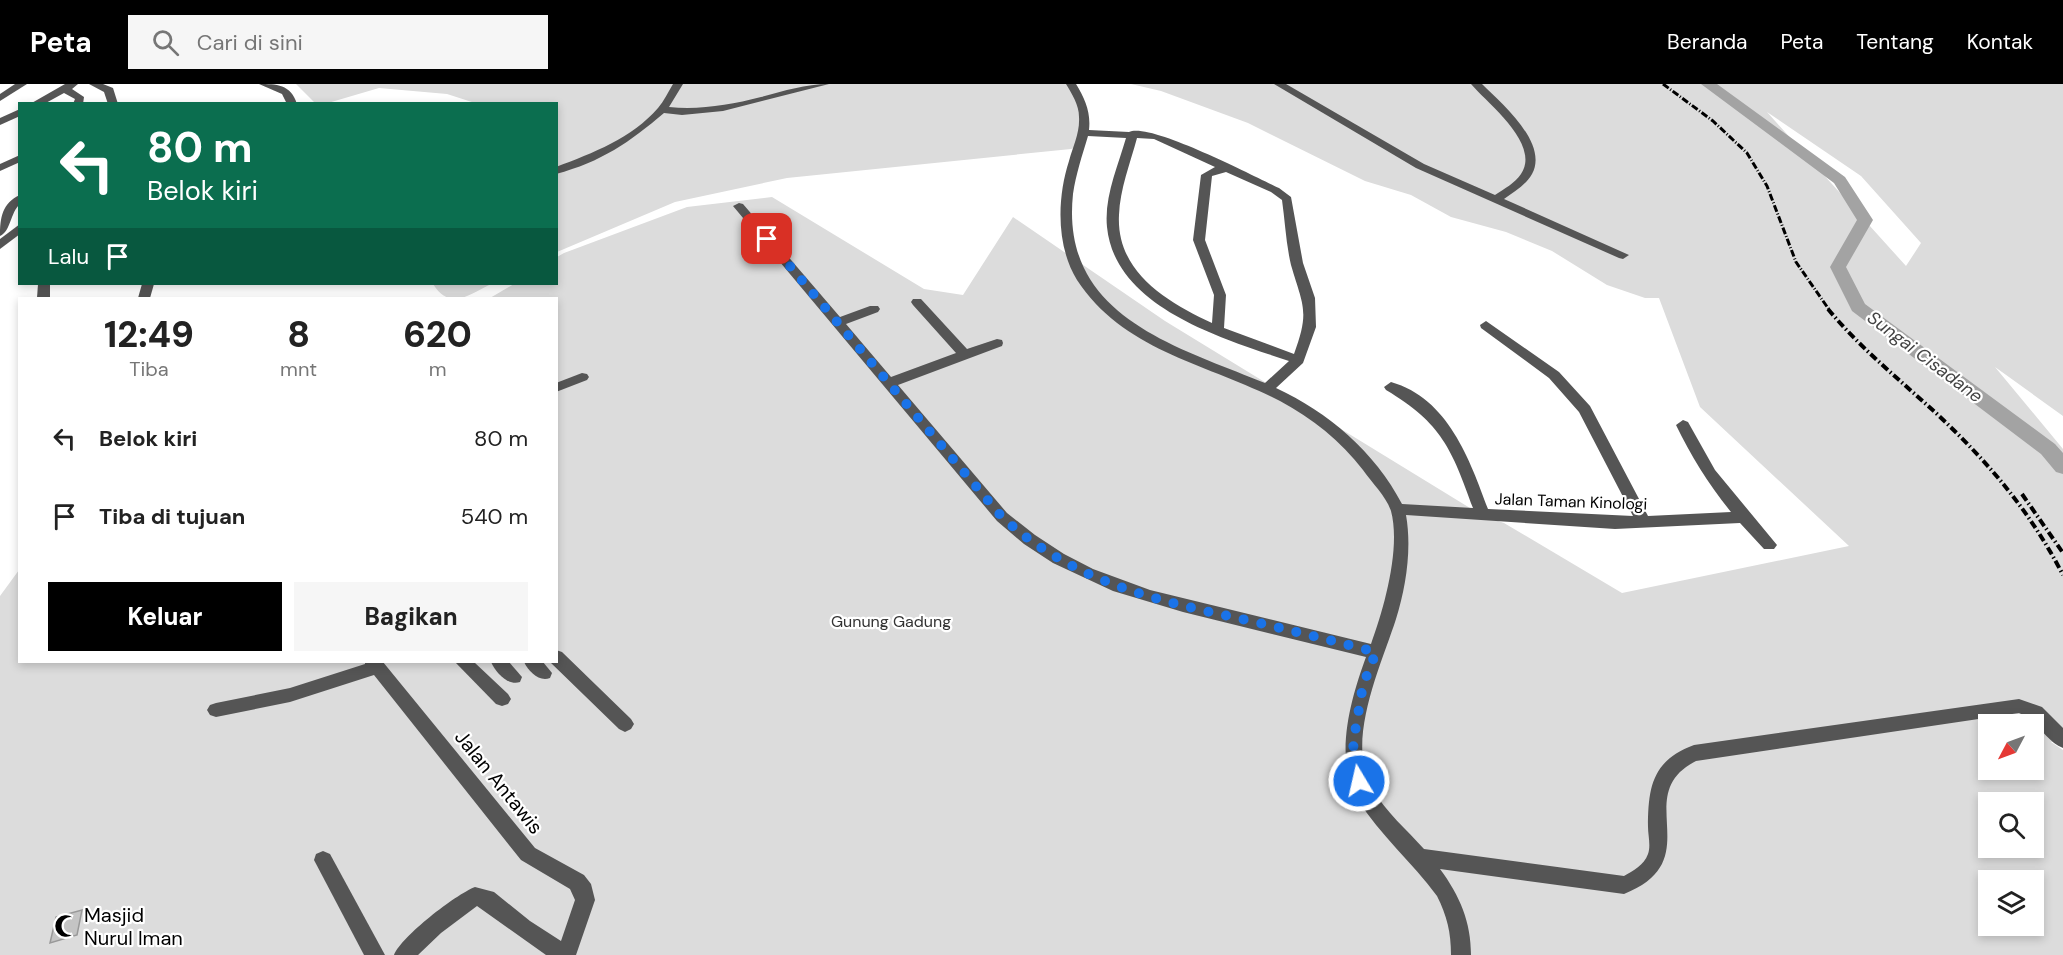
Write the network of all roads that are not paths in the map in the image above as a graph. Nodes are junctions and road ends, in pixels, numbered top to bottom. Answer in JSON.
{"nodes":[{"id":1,"x":22,"y":84,"type":"edge"},
{"id":2,"x":94,"y":84,"type":"edge"},
{"id":3,"x":264,"y":84,"type":"edge"},
{"id":4,"x":678,"y":84,"type":"edge"},
{"id":5,"x":824,"y":84,"type":"edge"},
{"id":6,"x":1071,"y":84,"type":"edge"},
{"id":7,"x":1279,"y":84,"type":"edge"},
{"id":8,"x":1476,"y":84,"type":"edge"},
{"id":9,"x":68,"y":86,"type":"edge"},
{"id":10,"x":0,"y":98,"type":"edge"},
{"id":11,"x":39,"y":102,"type":"edge"},
{"id":12,"x":79,"y":102,"type":"edge"},
{"id":13,"x":112,"y":102,"type":"edge"},
{"id":14,"x":292,"y":102,"type":"edge"},
{"id":15,"x":662,"y":110,"type":"junction"},
{"id":16,"x":18,"y":113,"type":"edge"},
{"id":17,"x":0,"y":122,"type":"edge"},
{"id":18,"x":1083,"y":132,"type":"junction"},
{"id":19,"x":1133,"y":133,"type":"junction"},
{"id":20,"x":18,"y":159,"type":"edge"},
{"id":21,"x":0,"y":168,"type":"edge"},
{"id":22,"x":1228,"y":168,"type":"junction"},
{"id":23,"x":558,"y":170,"type":"edge"},
{"id":24,"x":1496,"y":199,"type":"junction"},
{"id":25,"x":18,"y":200,"type":"edge"},
{"id":26,"x":739,"y":206,"type":"dead end"},
{"id":27,"x":18,"y":228,"type":"edge"},
{"id":28,"x":0,"y":232,"type":"edge"},
{"id":29,"x":0,"y":245,"type":"edge"},
{"id":30,"x":1623,"y":255,"type":"dead end"},
{"id":31,"x":917,"y":302,"type":"dead end"},
{"id":32,"x":873,"y":309,"type":"dead end"},
{"id":33,"x":837,"y":323,"type":"junction"},
{"id":34,"x":1486,"y":325,"type":"dead end"},
{"id":35,"x":1217,"y":330,"type":"junction"},
{"id":36,"x":997,"y":343,"type":"dead end"},
{"id":37,"x":965,"y":355,"type":"junction"},
{"id":38,"x":1298,"y":360,"type":"junction"},
{"id":39,"x":582,"y":377,"type":"dead end"},
{"id":40,"x":889,"y":383,"type":"junction"},
{"id":41,"x":558,"y":387,"type":"edge"},
{"id":42,"x":1391,"y":387,"type":"dead end"},
{"id":43,"x":1267,"y":389,"type":"junction"},
{"id":44,"x":1683,"y":425,"type":"dead end"},
{"id":45,"x":1397,"y":509,"type":"junction"},
{"id":46,"x":1483,"y":516,"type":"junction"},
{"id":47,"x":1743,"y":517,"type":"junction"},
{"id":48,"x":1644,"y":523,"type":"junction"},
{"id":49,"x":1769,"y":545,"type":"dead end"},
{"id":50,"x":1376,"y":652,"type":"junction"},
{"id":51,"x":558,"y":659,"type":"edge"},
{"id":52,"x":465,"y":663,"type":"edge"},
{"id":53,"x":500,"y":663,"type":"edge"},
{"id":54,"x":375,"y":664,"type":"edge"},
{"id":55,"x":514,"y":677,"type":"dead end"},
{"id":56,"x":502,"y":699,"type":"dead end"},
{"id":57,"x":216,"y":710,"type":"dead end"},
{"id":58,"x":626,"y":724,"type":"dead end"},
{"id":59,"x":2063,"y":740,"type":"edge"},
{"id":60,"x":1416,"y":856,"type":"junction"},
{"id":61,"x":323,"y":860,"type":"dead end"},
{"id":62,"x":375,"y":955,"type":"edge"},
{"id":63,"x":404,"y":955,"type":"edge"},
{"id":64,"x":565,"y":955,"type":"edge"},
{"id":65,"x":1461,"y":955,"type":"edge"}],
"edges":[{"from":1,"to":10,"type":"street"},
{"from":2,"to":13,"type":"street"},
{"from":3,"to":14,"type":"street"},
{"from":4,"to":15,"type":"street"},
{"from":5,"to":15,"type":"street"},
{"from":6,"to":18,"type":"street"},
{"from":7,"to":24,"type":"street"},
{"from":8,"to":24,"type":"street"},
{"from":9,"to":11,"type":"street"},
{"from":9,"to":12,"type":"street"},
{"from":15,"to":23,"type":"street"},
{"from":16,"to":17,"type":"street"},
{"from":18,"to":19,"type":"street"},
{"from":18,"to":43,"type":"street"},
{"from":19,"to":22,"type":"street"},
{"from":19,"to":35,"type":"street"},
{"from":20,"to":21,"type":"street"},
{"from":22,"to":35,"type":"street"},
{"from":22,"to":38,"type":"street"},
{"from":24,"to":30,"type":"street"},
{"from":25,"to":28,"type":"street"},
{"from":26,"to":33,"type":"street"},
{"from":27,"to":29,"type":"street"},
{"from":31,"to":37,"type":"street"},
{"from":32,"to":33,"type":"street"},
{"from":33,"to":40,"type":"street"},
{"from":34,"to":48,"type":"street"},
{"from":35,"to":38,"type":"street"},
{"from":36,"to":37,"type":"street"},
{"from":37,"to":40,"type":"street"},
{"from":38,"to":43,"type":"street"},
{"from":39,"to":41,"type":"street"},
{"from":40,"to":50,"type":"street"},
{"from":42,"to":46,"type":"street"},
{"from":43,"to":45,"type":"street"},
{"from":44,"to":47,"type":"street"},
{"from":45,"to":46,"type":"street","name":"Jalan Taman Kinologi"},
{"from":45,"to":50,"type":"street"},
{"from":46,"to":48,"type":"street","name":"Jalan Taman Kinologi"},
{"from":47,"to":48,"type":"street","name":"Jalan Taman Kinologi"},
{"from":47,"to":49,"type":"street"},
{"from":50,"to":60,"type":"street"},
{"from":51,"to":58,"type":"street"},
{"from":52,"to":56,"type":"street"},
{"from":53,"to":55,"type":"street"},
{"from":54,"to":57,"type":"street"},
{"from":54,"to":64,"type":"street","name":"Jalan Antawis"},
{"from":59,"to":60,"type":"street"},
{"from":60,"to":65,"type":"street"},
{"from":61,"to":62,"type":"street"},
{"from":63,"to":64,"type":"street"}]}
